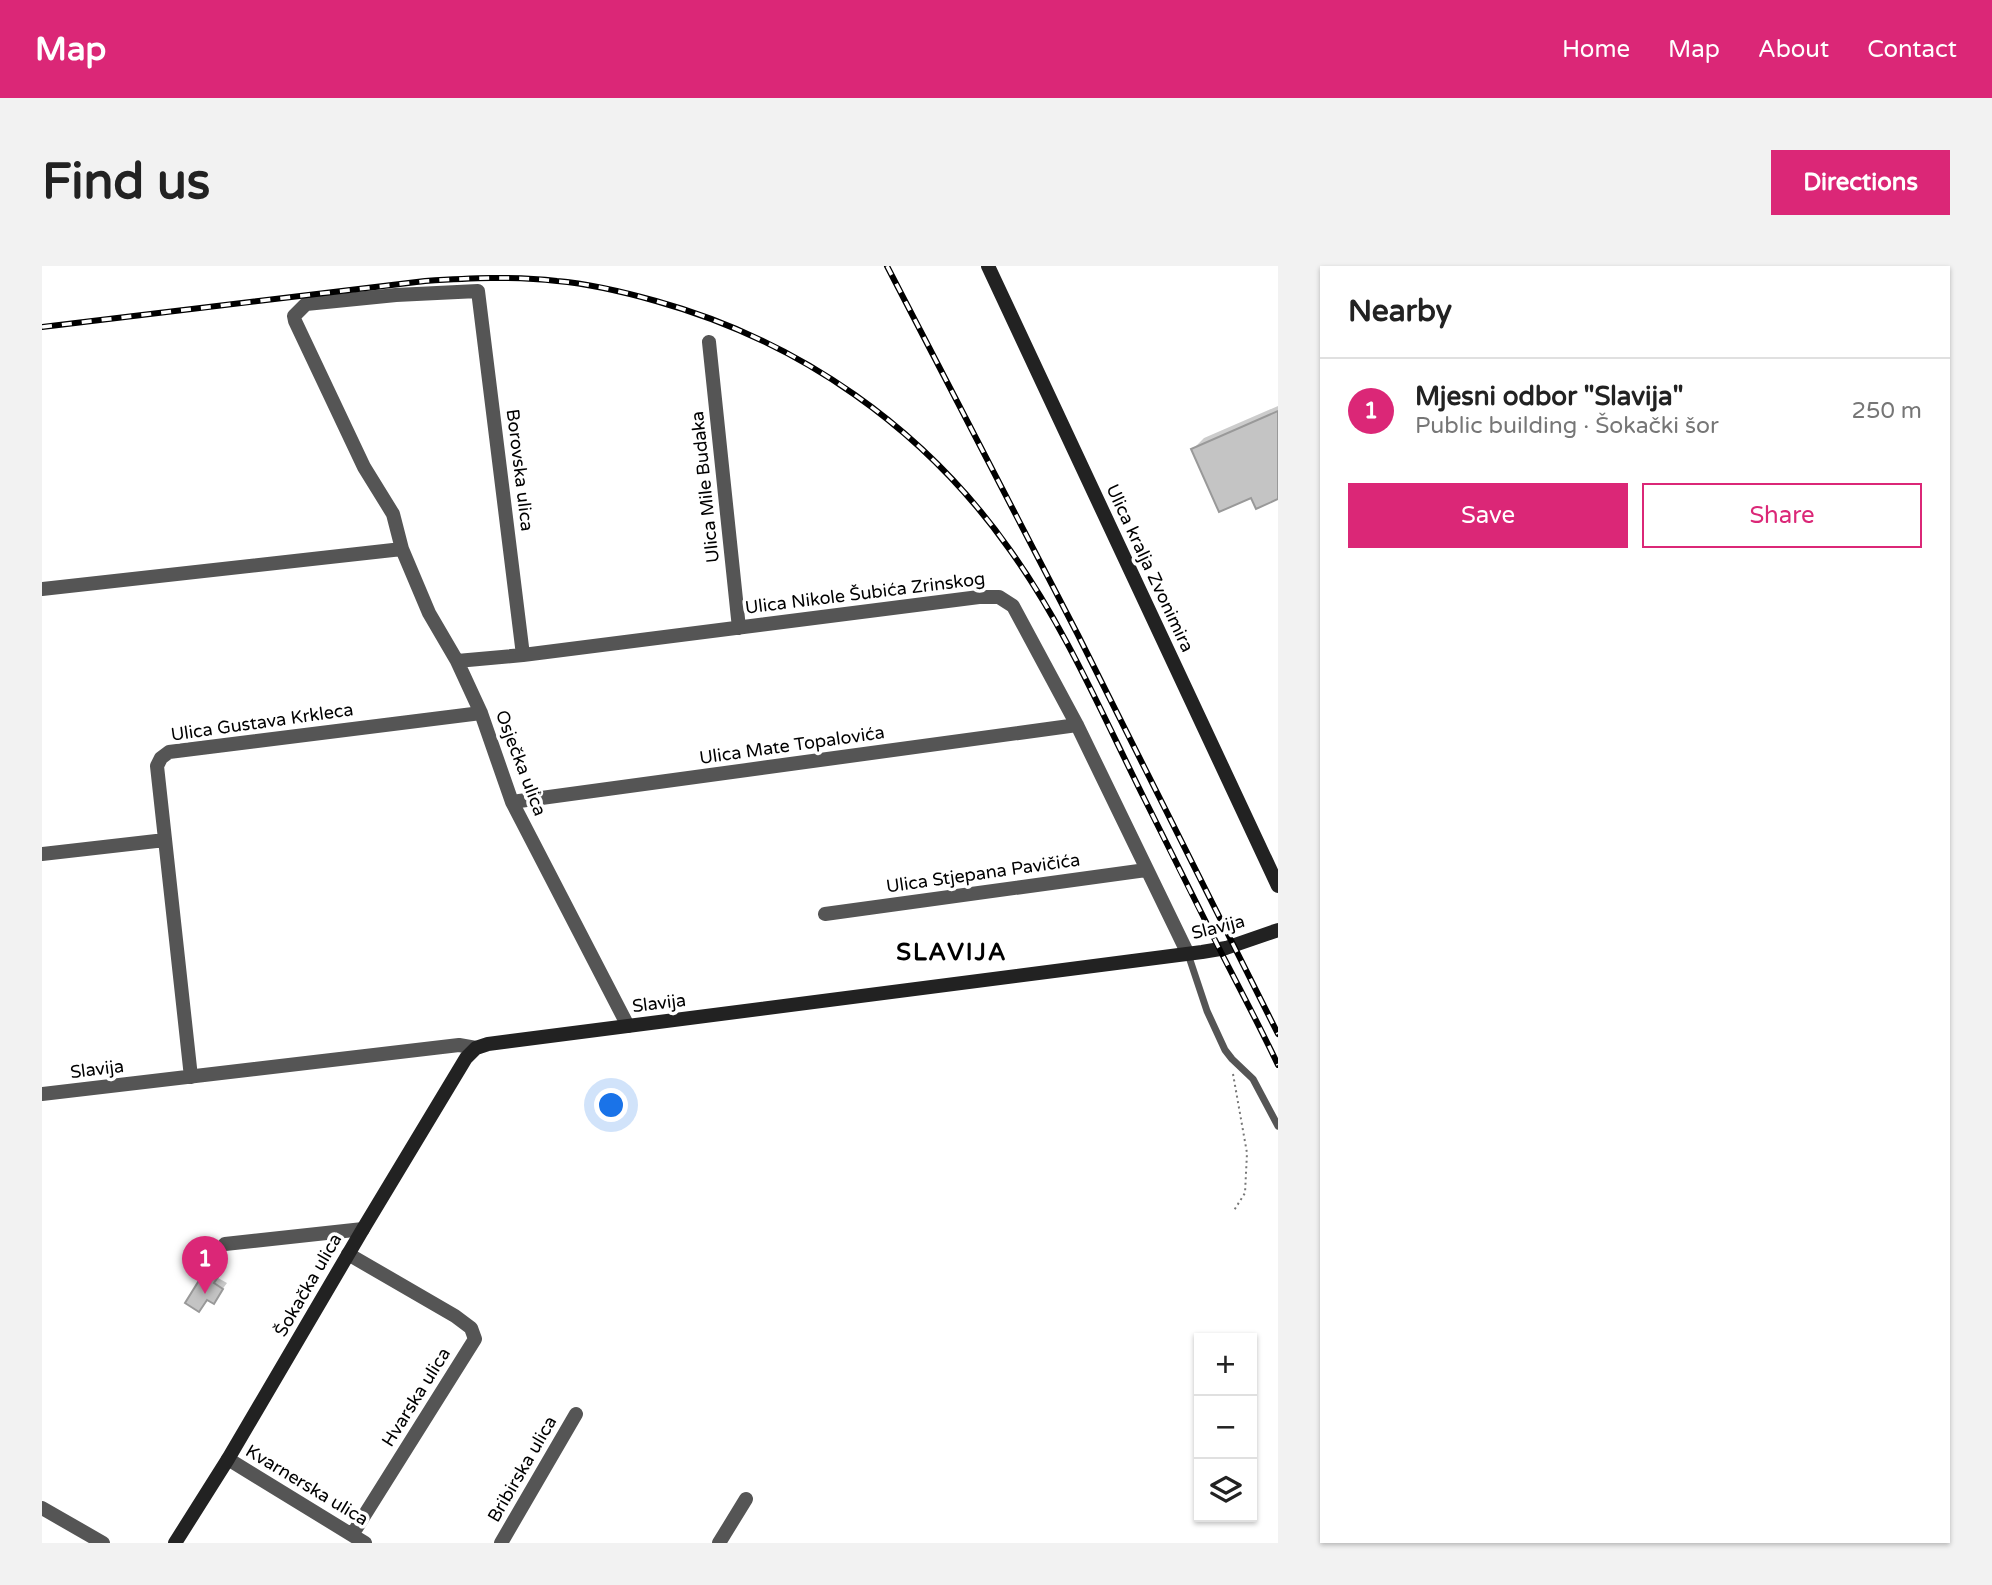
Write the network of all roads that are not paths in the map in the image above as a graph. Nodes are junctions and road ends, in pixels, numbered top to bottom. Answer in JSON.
{"nodes":[{"id":1,"x":988,"y":266,"type":"edge"},
{"id":2,"x":478,"y":291,"type":"joint"},
{"id":3,"x":709,"y":342,"type":"dead end"},
{"id":4,"x":402,"y":549,"type":"junction"},
{"id":5,"x":42,"y":589,"type":"edge"},
{"id":6,"x":738,"y":628,"type":"junction"},
{"id":7,"x":523,"y":655,"type":"junction"},
{"id":8,"x":457,"y":661,"type":"junction"},
{"id":9,"x":481,"y":713,"type":"junction"},
{"id":10,"x":1077,"y":725,"type":"junction"},
{"id":11,"x":512,"y":802,"type":"junction"},
{"id":12,"x":165,"y":839,"type":"junction"},
{"id":13,"x":42,"y":854,"type":"edge"},
{"id":14,"x":1146,"y":870,"type":"junction"},
{"id":15,"x":1278,"y":887,"type":"edge"},
{"id":16,"x":825,"y":914,"type":"dead end"},
{"id":17,"x":1278,"y":930,"type":"edge"},
{"id":18,"x":1188,"y":954,"type":"junction"},
{"id":19,"x":628,"y":1026,"type":"junction"},
{"id":20,"x":476,"y":1048,"type":"junction"},
{"id":21,"x":191,"y":1077,"type":"junction"},
{"id":22,"x":42,"y":1094,"type":"edge"},
{"id":23,"x":1278,"y":1126,"type":"edge"},
{"id":24,"x":363,"y":1229,"type":"junction"},
{"id":25,"x":225,"y":1244,"type":"dead end"},
{"id":26,"x":348,"y":1254,"type":"junction"},
{"id":27,"x":576,"y":1413,"type":"dead end"},
{"id":28,"x":229,"y":1459,"type":"junction"},
{"id":29,"x":746,"y":1499,"type":"dead end"},
{"id":30,"x":42,"y":1508,"type":"edge"},
{"id":31,"x":352,"y":1535,"type":"junction"},
{"id":32,"x":103,"y":1543,"type":"edge"},
{"id":33,"x":175,"y":1543,"type":"edge"},
{"id":34,"x":365,"y":1543,"type":"edge"},
{"id":35,"x":501,"y":1543,"type":"edge"},
{"id":36,"x":719,"y":1543,"type":"edge"}],
"edges":[{"from":1,"to":15,"type":"street","name":"Ulica kralja Zvonimira"},
{"from":2,"to":4,"type":"street","name":"Osječka ulica"},
{"from":2,"to":7,"type":"street","name":"Borovska ulica"},
{"from":3,"to":6,"type":"street","name":"Ulica Mile Budaka"},
{"from":4,"to":5,"type":"street"},
{"from":4,"to":8,"type":"street","name":"Osječka ulica"},
{"from":6,"to":7,"type":"street","name":"Ulica Nikole Šubića Zrinskog"},
{"from":6,"to":10,"type":"street","name":"Ulica Nikole Šubića Zrinskog"},
{"from":7,"to":8,"type":"street","name":"Ulica Nikole Šubića Zrinskog"},
{"from":8,"to":9,"type":"street","name":"Osječka ulica"},
{"from":9,"to":11,"type":"street","name":"Osječka ulica"},
{"from":9,"to":12,"type":"street","name":"Ulica Gustava Krkleca"},
{"from":10,"to":11,"type":"street","name":"Ulica Mate Topalovića"},
{"from":10,"to":14,"type":"street","name":"Ulica Nikole Šubića Zrinskog"},
{"from":11,"to":19,"type":"street","name":"Osječka ulica"},
{"from":12,"to":13,"type":"street"},
{"from":12,"to":21,"type":"street","name":"Ulica Gustava Krkleca"},
{"from":14,"to":16,"type":"street","name":"Ulica Stjepana Pavičića"},
{"from":14,"to":18,"type":"street","name":"Ulica Nikole Šubića Zrinskog"},
{"from":17,"to":18,"type":"street","name":"Slavija"},
{"from":18,"to":19,"type":"street","name":"Slavija"},
{"from":18,"to":23,"type":"lane"},
{"from":19,"to":20,"type":"street","name":"Slavija"},
{"from":20,"to":21,"type":"street","name":"Slavija"},
{"from":20,"to":24,"type":"street","name":"Šokačka ulica"},
{"from":21,"to":22,"type":"street","name":"Slavija"},
{"from":24,"to":25,"type":"street"},
{"from":24,"to":26,"type":"street","name":"Šokačka ulica"},
{"from":26,"to":28,"type":"street","name":"Šokačka ulica"},
{"from":26,"to":31,"type":"street","name":"Hvarska ulica"},
{"from":27,"to":35,"type":"street","name":"Bribirska ulica"},
{"from":28,"to":31,"type":"street","name":"Kvarnerska ulica"},
{"from":28,"to":33,"type":"street","name":"Šokačka ulica"},
{"from":29,"to":36,"type":"street"},
{"from":30,"to":32,"type":"street"},
{"from":31,"to":34,"type":"street","name":"Kvarnerska ulica"}]}
